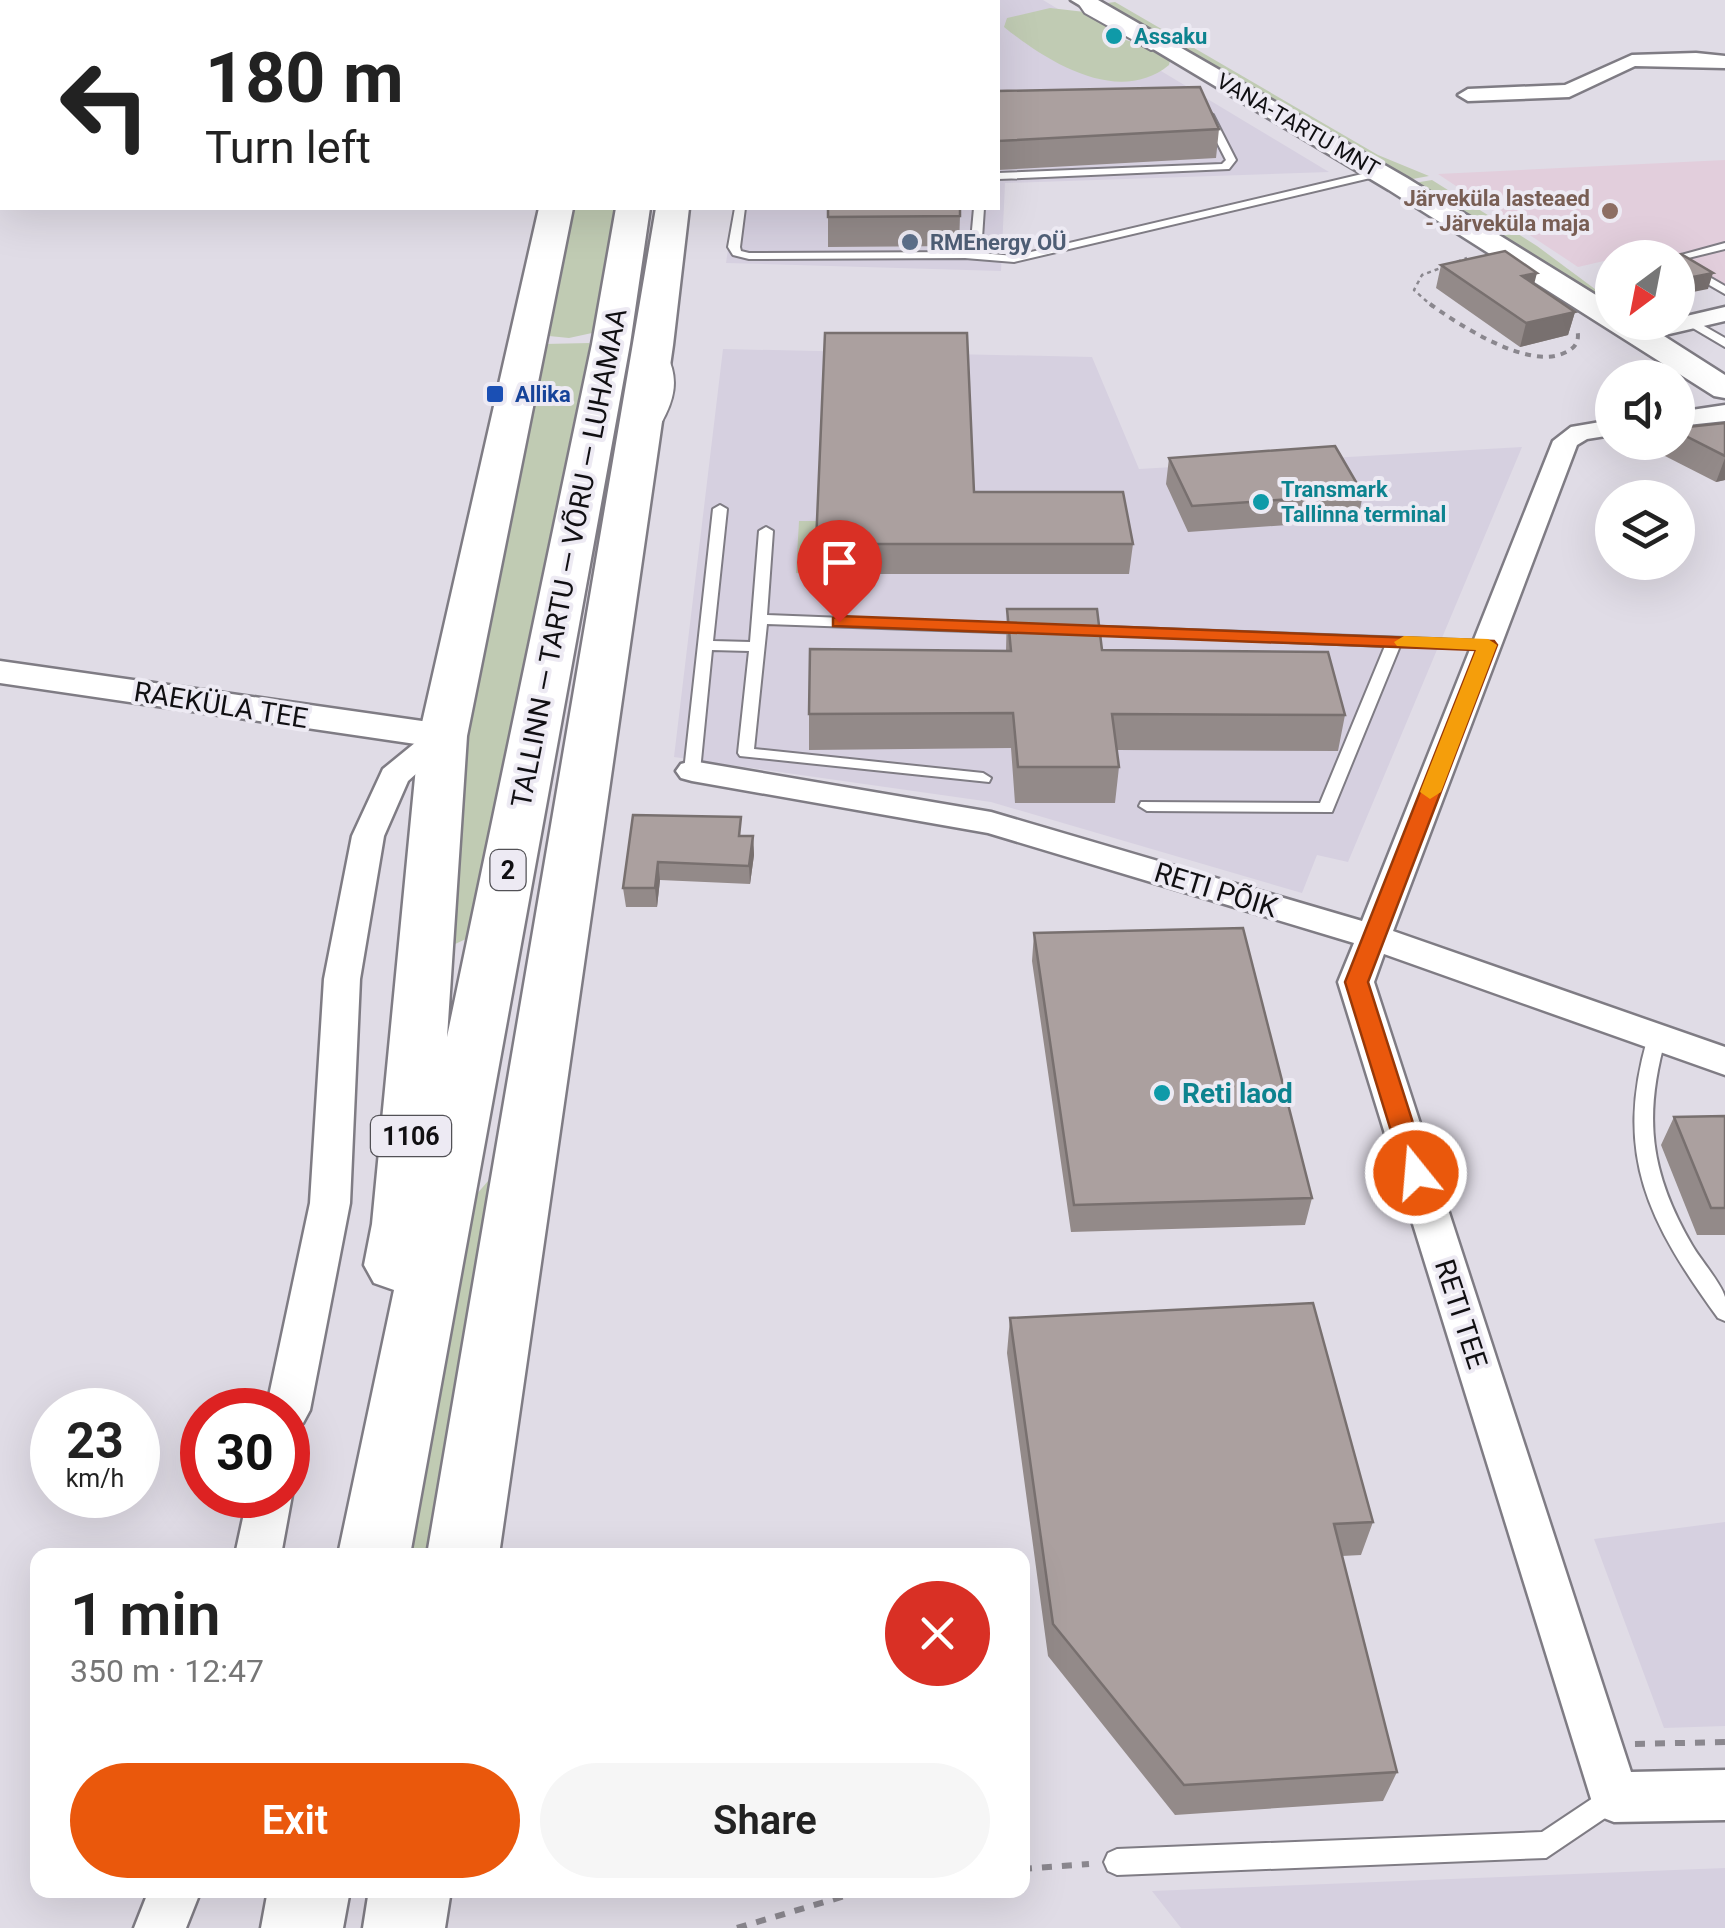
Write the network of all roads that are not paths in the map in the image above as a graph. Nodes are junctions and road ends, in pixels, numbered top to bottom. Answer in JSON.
{"nodes":[{"id":1,"x":1081,"y":0,"type":"edge"},
{"id":2,"x":1096,"y":0,"type":"edge"},
{"id":3,"x":1725,"y":62,"type":"edge"},
{"id":4,"x":1199,"y":67,"type":"junction"},
{"id":5,"x":1468,"y":94,"type":"dead end"},
{"id":6,"x":1190,"y":106,"type":"edge"},
{"id":7,"x":1379,"y":172,"type":"junction"},
{"id":8,"x":1000,"y":176,"type":"edge"},
{"id":9,"x":556,"y":210,"type":"edge"},
{"id":10,"x":633,"y":210,"type":"edge"},
{"id":11,"x":672,"y":210,"type":"edge"},
{"id":12,"x":740,"y":210,"type":"edge"},
{"id":13,"x":979,"y":210,"type":"edge"},
{"id":14,"x":1725,"y":246,"type":"edge"},
{"id":15,"x":1695,"y":255,"type":"edge"},
{"id":16,"x":975,"y":256,"type":"junction"},
{"id":17,"x":1695,"y":271,"type":"edge"},
{"id":18,"x":1721,"y":285,"type":"edge"},
{"id":19,"x":1595,"y":307,"type":"edge"},
{"id":20,"x":1725,"y":314,"type":"edge"},
{"id":21,"x":1695,"y":316,"type":"edge"},
{"id":22,"x":1695,"y":322,"type":"edge"},
{"id":23,"x":1648,"y":340,"type":"edge"},
{"id":24,"x":1725,"y":342,"type":"edge"},
{"id":25,"x":1725,"y":389,"type":"edge"},
{"id":26,"x":1725,"y":412,"type":"edge"},
{"id":27,"x":1695,"y":416,"type":"edge"},
{"id":28,"x":1595,"y":430,"type":"edge"},
{"id":29,"x":720,"y":509,"type":"dead end"},
{"id":30,"x":766,"y":531,"type":"dead end"},
{"id":31,"x":760,"y":619,"type":"junction"},
{"id":32,"x":1038,"y":629,"type":"edge"},
{"id":33,"x":1057,"y":630,"type":"edge"},
{"id":34,"x":1394,"y":642,"type":"junction"},
{"id":35,"x":705,"y":645,"type":"junction"},
{"id":36,"x":1488,"y":645,"type":"junction"},
{"id":37,"x":757,"y":647,"type":"junction"},
{"id":38,"x":0,"y":672,"type":"edge"},
{"id":39,"x":443,"y":736,"type":"junction"},
{"id":40,"x":692,"y":771,"type":"joint"},
{"id":41,"x":983,"y":778,"type":"dead end"},
{"id":42,"x":1148,"y":806,"type":"dead end"},
{"id":43,"x":1374,"y":937,"type":"junction"},
{"id":44,"x":1657,"y":1037,"type":"junction"},
{"id":45,"x":1725,"y":1061,"type":"edge"},
{"id":46,"x":1725,"y":1312,"type":"edge"},
{"id":47,"x":292,"y":1388,"type":"edge"},
{"id":48,"x":265,"y":1518,"type":"edge"},
{"id":49,"x":376,"y":1543,"type":"edge"},
{"id":50,"x":259,"y":1548,"type":"edge"},
{"id":51,"x":464,"y":1548,"type":"edge"},
{"id":52,"x":1725,"y":1795,"type":"edge"},
{"id":53,"x":1614,"y":1797,"type":"junction"},
{"id":54,"x":1117,"y":1862,"type":"road end"},
{"id":55,"x":172,"y":1898,"type":"edge"},
{"id":56,"x":308,"y":1898,"type":"edge"},
{"id":57,"x":409,"y":1898,"type":"edge"},
{"id":58,"x":160,"y":1928,"type":"edge"},
{"id":59,"x":302,"y":1928,"type":"edge"},
{"id":60,"x":404,"y":1928,"type":"edge"}],
"edges":[{"from":1,"to":4,"type":"street","name":"VANA-TARTU MNT"},
{"from":2,"to":4,"type":"lane"},
{"from":3,"to":5,"type":"street"},
{"from":4,"to":7,"type":"street","name":"VANA-TARTU MNT"},
{"from":6,"to":8,"type":"lane"},
{"from":7,"to":16,"type":"lane"},
{"from":7,"to":19,"type":"street","name":"VANA-TARTU MNT"},
{"from":9,"to":39,"type":"highway","number":"1106"},
{"from":10,"to":49,"type":"highway","name":"TALLINN — TARTU — VÕRU — LUHAMAA","number":"2"},
{"from":11,"to":51,"type":"highway","name":"TALLINN — TARTU — VÕRU — LUHAMAA"},
{"from":12,"to":16,"type":"lane"},
{"from":13,"to":16,"type":"lane"},
{"from":14,"to":15,"type":"lane"},
{"from":17,"to":18,"type":"lane"},
{"from":20,"to":21,"type":"street"},
{"from":22,"to":24,"type":"lane"},
{"from":23,"to":25,"type":"street","name":"VANA-TARTU MNT"},
{"from":26,"to":27,"type":"street"},
{"from":28,"to":36,"type":"street","name":"RETI TEE"},
{"from":29,"to":35,"type":"lane"},
{"from":30,"to":31,"type":"lane"},
{"from":31,"to":32,"type":"lane"},
{"from":31,"to":37,"type":"lane"},
{"from":33,"to":34,"type":"lane"},
{"from":34,"to":36,"type":"lane"},
{"from":34,"to":42,"type":"lane"},
{"from":35,"to":37,"type":"lane"},
{"from":35,"to":40,"type":"lane"},
{"from":36,"to":43,"type":"street","name":"RETI TEE"},
{"from":37,"to":41,"type":"lane"},
{"from":38,"to":39,"type":"street","name":"RAEKÜLA TEE"},
{"from":39,"to":47,"type":"street"},
{"from":39,"to":49,"type":"highway","number":"1106"},
{"from":40,"to":43,"type":"street","name":"RETI PÕIK"},
{"from":43,"to":44,"type":"street","name":"RETI PÕIK"},
{"from":43,"to":53,"type":"street","name":"RETI TEE"},
{"from":44,"to":45,"type":"street","name":"RETI PÕIK"},
{"from":44,"to":46,"type":"lane"},
{"from":48,"to":50,"type":"street"},
{"from":52,"to":53,"type":"street"},
{"from":53,"to":54,"type":"lane"},
{"from":55,"to":58,"type":"street"},
{"from":56,"to":59,"type":"highway"},
{"from":57,"to":60,"type":"highway"}]}
